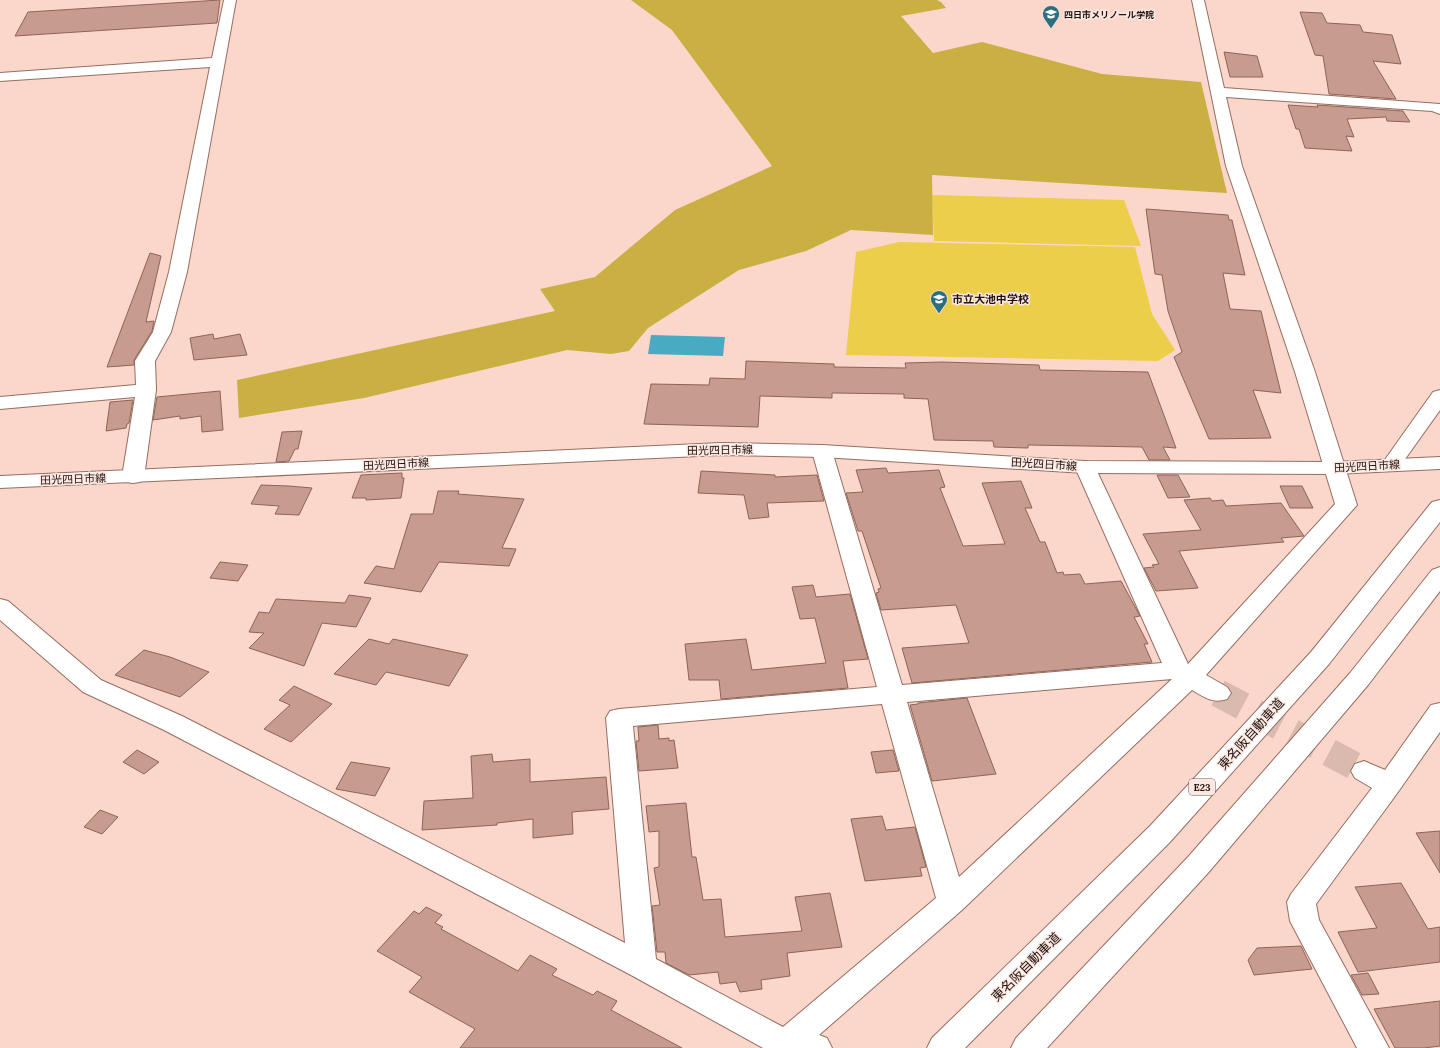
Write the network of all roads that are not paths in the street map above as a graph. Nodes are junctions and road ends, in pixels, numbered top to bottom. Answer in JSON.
{"nodes":[{"id":1,"x":230,"y":0,"type":"edge"},
{"id":2,"x":1198,"y":0,"type":"edge"},
{"id":3,"x":217,"y":62,"type":"junction"},
{"id":4,"x":0,"y":77,"type":"edge"},
{"id":5,"x":1219,"y":92,"type":"junction"},
{"id":6,"x":1440,"y":110,"type":"edge"},
{"id":7,"x":146,"y":390,"type":"junction"},
{"id":8,"x":1440,"y":396,"type":"edge"},
{"id":9,"x":0,"y":403,"type":"edge"},
{"id":10,"x":822,"y":451,"type":"junction"},
{"id":11,"x":1440,"y":463,"type":"edge"},
{"id":12,"x":1391,"y":465,"type":"junction"},
{"id":13,"x":1085,"y":467,"type":"junction"},
{"id":14,"x":1334,"y":468,"type":"junction"},
{"id":15,"x":133,"y":477,"type":"junction"},
{"id":16,"x":0,"y":482,"type":"edge"},
{"id":17,"x":1440,"y":507,"type":"edge"},
{"id":18,"x":1440,"y":575,"type":"edge"},
{"id":19,"x":0,"y":606,"type":"edge"},
{"id":20,"x":1184,"y":674,"type":"junction"},
{"id":21,"x":1218,"y":692,"type":"tunnel mouth"},
{"id":22,"x":892,"y":695,"type":"junction"},
{"id":23,"x":1440,"y":712,"type":"edge"},
{"id":24,"x":1364,"y":771,"type":"tunnel mouth"},
{"id":25,"x":1389,"y":785,"type":"junction"},
{"id":26,"x":952,"y":902,"type":"junction"},
{"id":27,"x":642,"y":966,"type":"junction"},
{"id":28,"x":783,"y":1046,"type":"edge"},
{"id":29,"x":816,"y":1048,"type":"edge"},
{"id":30,"x":943,"y":1048,"type":"edge"},
{"id":31,"x":1027,"y":1048,"type":"edge"},
{"id":32,"x":1373,"y":1048,"type":"edge"}],
"edges":[{"from":1,"to":3,"type":"main road"},
{"from":2,"to":5,"type":"main road"},
{"from":3,"to":4,"type":"main road"},
{"from":3,"to":7,"type":"main road"},
{"from":5,"to":6,"type":"main road"},
{"from":5,"to":14,"type":"main road"},
{"from":7,"to":9,"type":"main road"},
{"from":7,"to":15,"type":"main road"},
{"from":8,"to":12,"type":"main road"},
{"from":10,"to":13,"type":"main road","name":"田光四日市線"},
{"from":10,"to":15,"type":"main road","name":"田光四日市線"},
{"from":10,"to":22,"type":"main road"},
{"from":11,"to":12,"type":"main road","name":"田光四日市線"},
{"from":12,"to":14,"type":"main road","name":"田光四日市線"},
{"from":13,"to":14,"type":"main road","name":"田光四日市線"},
{"from":13,"to":20,"type":"main road"},
{"from":14,"to":20,"type":"main road"},
{"from":15,"to":16,"type":"main road","name":"田光四日市線"},
{"from":17,"to":30,"type":"main road","name":"東名阪自動車道","number":"E23"},
{"from":18,"to":31,"type":"main road"},
{"from":19,"to":27,"type":"main road"},
{"from":20,"to":21,"type":"main road"},
{"from":20,"to":22,"type":"main road"},
{"from":20,"to":26,"type":"main road"},
{"from":22,"to":26,"type":"main road"},
{"from":22,"to":27,"type":"main road"},
{"from":23,"to":25,"type":"main road"},
{"from":24,"to":25,"type":"main road"},
{"from":25,"to":32,"type":"main road"},
{"from":26,"to":28,"type":"main road"},
{"from":27,"to":28,"type":"main road"},
{"from":28,"to":29,"type":"main road"}]}
